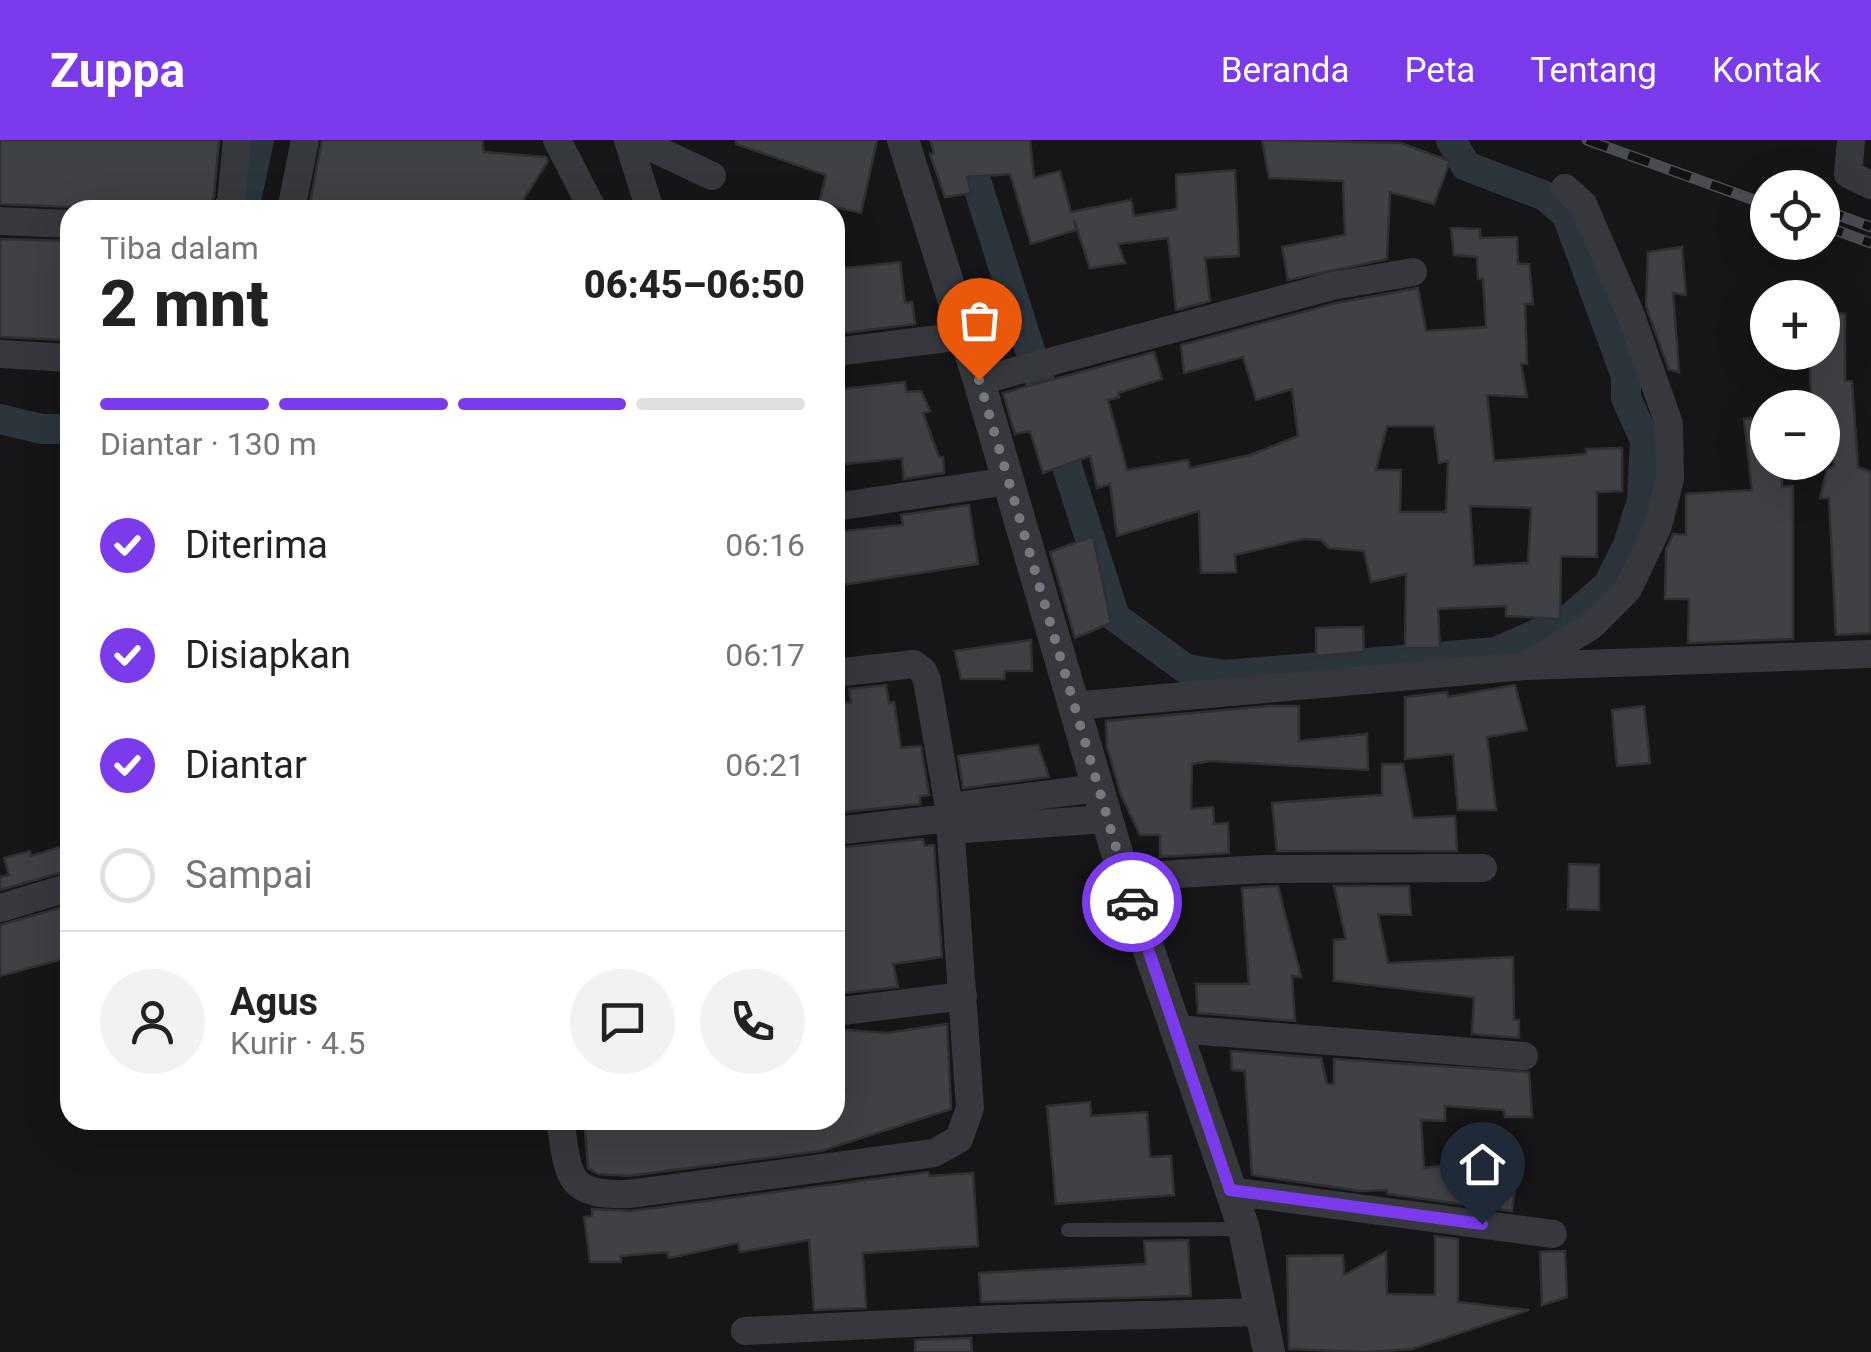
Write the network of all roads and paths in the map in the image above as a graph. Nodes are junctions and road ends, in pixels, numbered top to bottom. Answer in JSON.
{"nodes":[{"id":1,"x":237,"y":140,"type":"edge"},
{"id":2,"x":304,"y":140,"type":"edge"},
{"id":3,"x":558,"y":140,"type":"edge"},
{"id":4,"x":628,"y":140,"type":"edge"},
{"id":5,"x":636,"y":140,"type":"edge"},
{"id":6,"x":903,"y":140,"type":"edge"},
{"id":7,"x":1851,"y":140,"type":"edge"},
{"id":8,"x":1871,"y":146,"type":"edge"},
{"id":9,"x":712,"y":176,"type":"dead end"},
{"id":10,"x":1871,"y":185,"type":"edge"},
{"id":11,"x":1565,"y":188,"type":"dead end"},
{"id":12,"x":231,"y":200,"type":"edge"},
{"id":13,"x":293,"y":200,"type":"edge"},
{"id":14,"x":588,"y":200,"type":"edge"},
{"id":15,"x":647,"y":200,"type":"edge"},
{"id":16,"x":0,"y":221,"type":"edge"},
{"id":17,"x":60,"y":224,"type":"edge"},
{"id":18,"x":1413,"y":272,"type":"dead end"},
{"id":19,"x":963,"y":336,"type":"junction"},
{"id":20,"x":845,"y":351,"type":"edge"},
{"id":21,"x":0,"y":354,"type":"edge"},
{"id":22,"x":60,"y":357,"type":"edge"},
{"id":23,"x":979,"y":380,"type":"junction"},
{"id":24,"x":1008,"y":481,"type":"junction"},
{"id":25,"x":845,"y":505,"type":"edge"},
{"id":26,"x":1871,"y":654,"type":"edge"},
{"id":27,"x":1526,"y":666,"type":"junction"},
{"id":28,"x":845,"y":672,"type":"edge"},
{"id":29,"x":1072,"y":706,"type":"junction"},
{"id":30,"x":1102,"y":803,"type":"junction"},
{"id":31,"x":949,"y":818,"type":"junction"},
{"id":32,"x":845,"y":830,"type":"edge"},
{"id":33,"x":1483,"y":868,"type":"dead end"},
{"id":34,"x":1124,"y":877,"type":"junction"},
{"id":35,"x":60,"y":890,"type":"edge"},
{"id":36,"x":0,"y":908,"type":"edge"},
{"id":37,"x":963,"y":996,"type":"junction"},
{"id":38,"x":845,"y":1011,"type":"edge"},
{"id":39,"x":1175,"y":1029,"type":"junction"},
{"id":40,"x":1524,"y":1056,"type":"dead end"},
{"id":41,"x":561,"y":1130,"type":"edge"},
{"id":42,"x":1230,"y":1190,"type":"junction"},
{"id":43,"x":1068,"y":1230,"type":"dead end"},
{"id":44,"x":1244,"y":1230,"type":"junction"},
{"id":45,"x":1553,"y":1234,"type":"dead end"},
{"id":46,"x":1261,"y":1312,"type":"junction"},
{"id":47,"x":745,"y":1331,"type":"dead end"},
{"id":48,"x":1268,"y":1352,"type":"edge"}],
"edges":[{"from":1,"to":12,"type":"street"},
{"from":2,"to":13,"type":"street"},
{"from":3,"to":14,"type":"street"},
{"from":4,"to":15,"type":"street"},
{"from":5,"to":9,"type":"street"},
{"from":6,"to":19,"type":"street"},
{"from":7,"to":8,"type":"street"},
{"from":7,"to":10,"type":"street"},
{"from":11,"to":27,"type":"street"},
{"from":16,"to":17,"type":"street"},
{"from":18,"to":23,"type":"street"},
{"from":19,"to":20,"type":"street"},
{"from":19,"to":23,"type":"street"},
{"from":21,"to":22,"type":"street"},
{"from":23,"to":24,"type":"street"},
{"from":24,"to":25,"type":"street"},
{"from":24,"to":29,"type":"street"},
{"from":26,"to":27,"type":"street"},
{"from":27,"to":29,"type":"street"},
{"from":28,"to":31,"type":"street"},
{"from":29,"to":30,"type":"street"},
{"from":30,"to":31,"type":"street"},
{"from":30,"to":34,"type":"street"},
{"from":31,"to":32,"type":"street"},
{"from":31,"to":37,"type":"street"},
{"from":33,"to":34,"type":"street"},
{"from":34,"to":39,"type":"street"},
{"from":35,"to":36,"type":"street"},
{"from":37,"to":38,"type":"street"},
{"from":37,"to":41,"type":"street"},
{"from":39,"to":40,"type":"street"},
{"from":39,"to":42,"type":"street"},
{"from":42,"to":44,"type":"street"},
{"from":42,"to":45,"type":"street"},
{"from":43,"to":44,"type":"lane"},
{"from":44,"to":46,"type":"street"},
{"from":46,"to":47,"type":"street"},
{"from":46,"to":48,"type":"street"}]}
